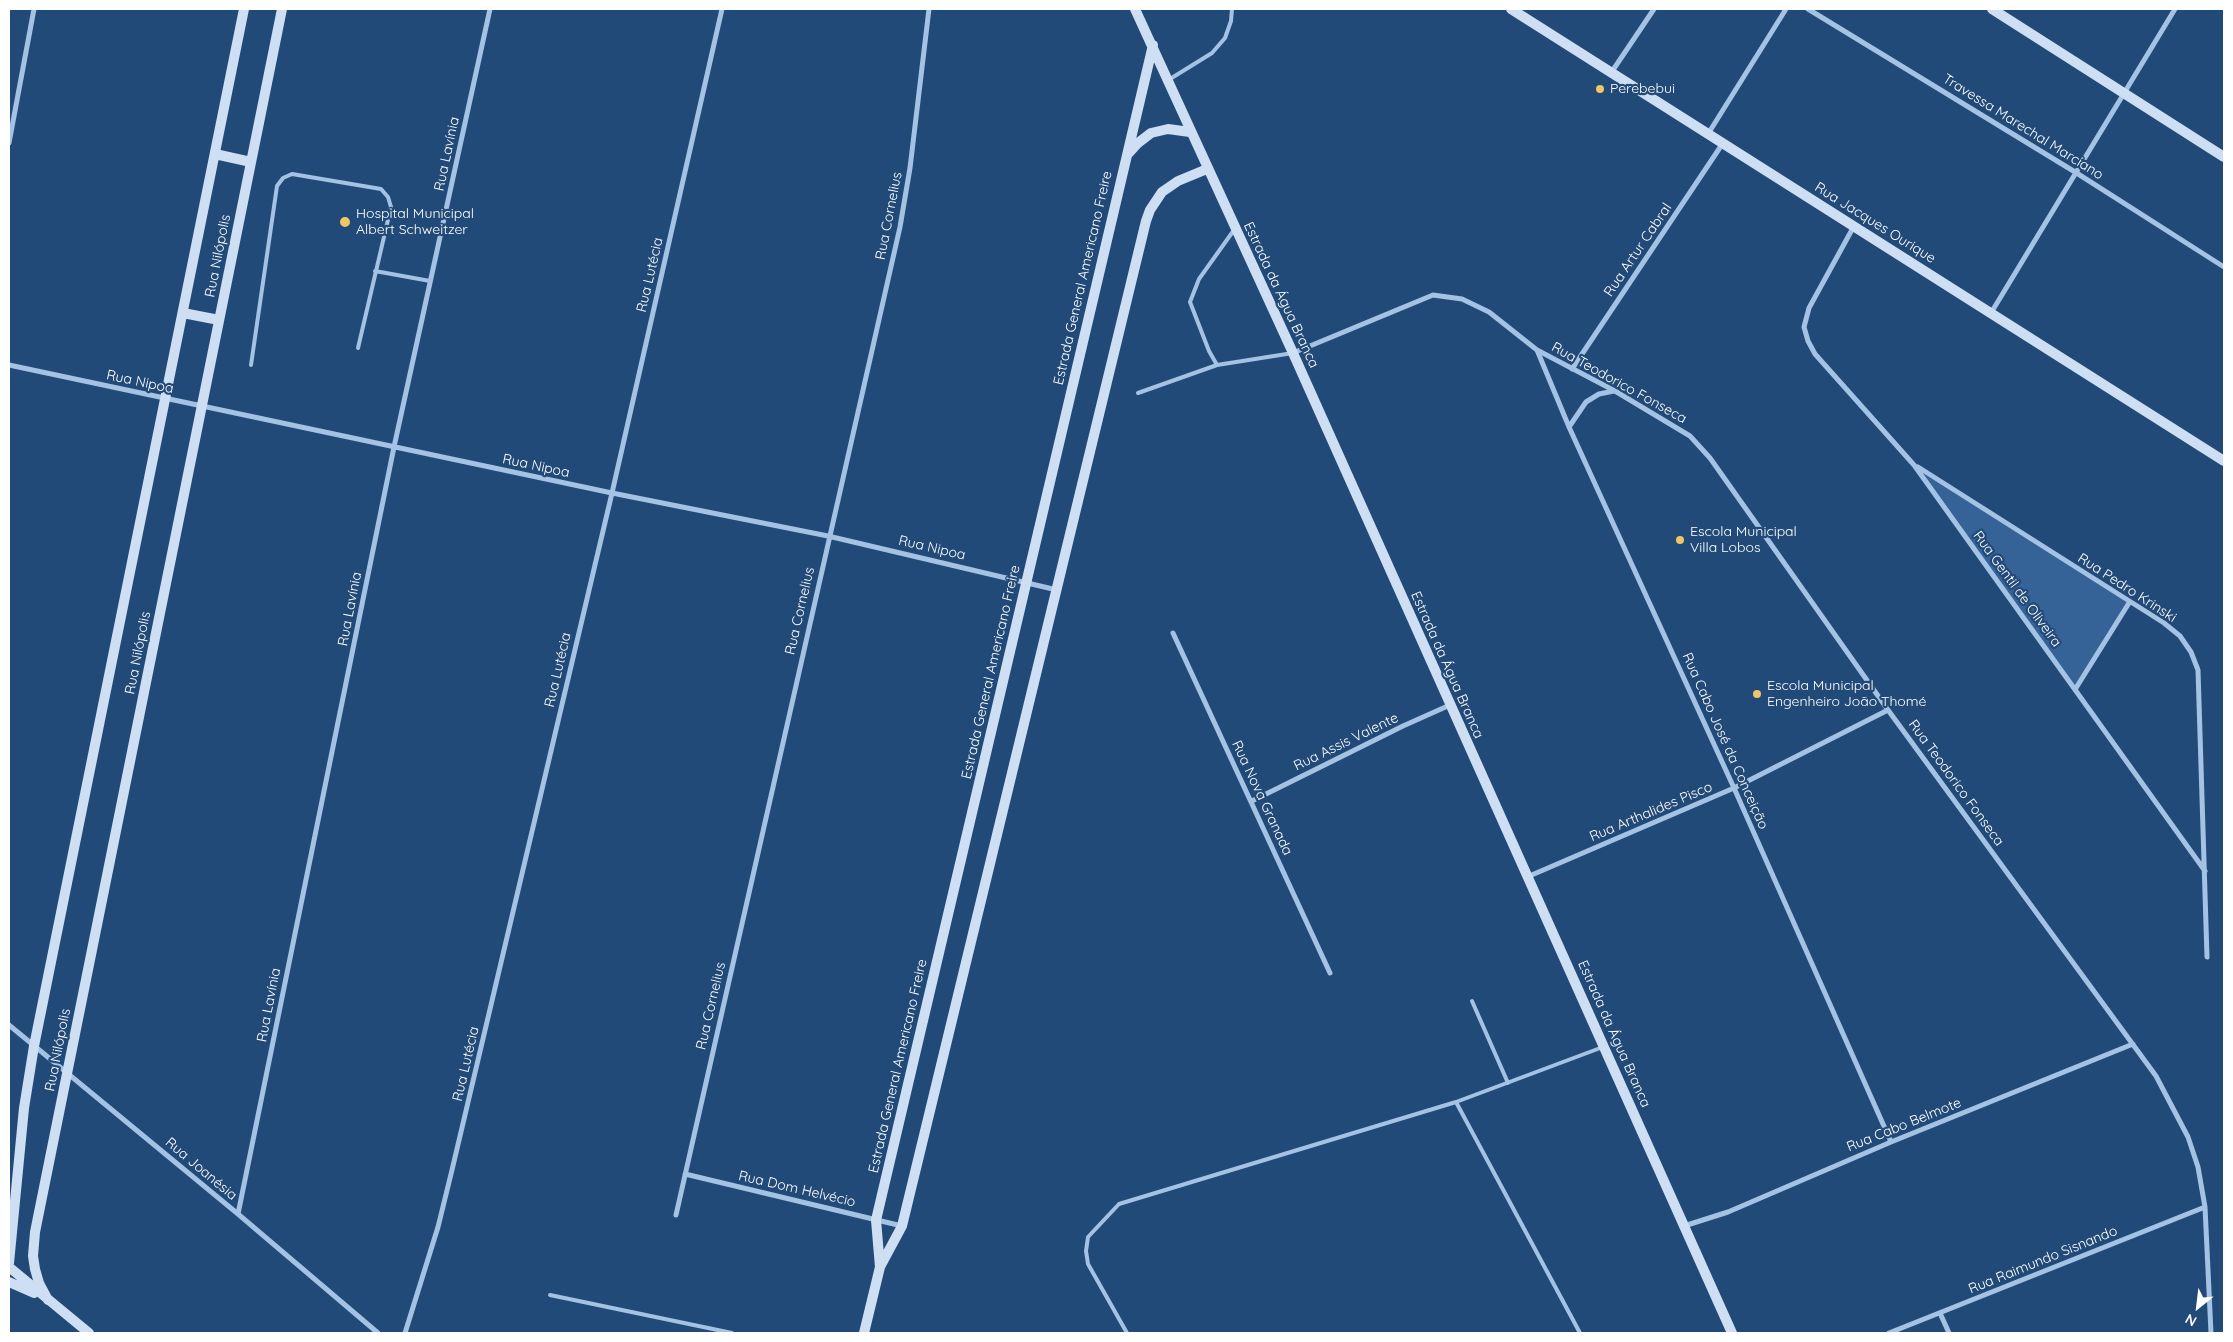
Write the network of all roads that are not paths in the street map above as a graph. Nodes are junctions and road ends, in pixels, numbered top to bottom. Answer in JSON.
{"nodes":[{"id":1,"x":34,"y":9,"type":"edge"},
{"id":2,"x":244,"y":9,"type":"edge"},
{"id":3,"x":282,"y":9,"type":"edge"},
{"id":4,"x":490,"y":9,"type":"edge"},
{"id":5,"x":722,"y":9,"type":"edge"},
{"id":6,"x":929,"y":9,"type":"edge"},
{"id":7,"x":1135,"y":9,"type":"edge"},
{"id":8,"x":1232,"y":9,"type":"edge"},
{"id":9,"x":1511,"y":9,"type":"edge"},
{"id":10,"x":1654,"y":9,"type":"edge"},
{"id":11,"x":1786,"y":9,"type":"edge"},
{"id":12,"x":1808,"y":9,"type":"edge"},
{"id":13,"x":1992,"y":9,"type":"edge"},
{"id":14,"x":2175,"y":9,"type":"edge"},
{"id":15,"x":1153,"y":45,"type":"junction"},
{"id":16,"x":1611,"y":72,"type":"junction"},
{"id":17,"x":1168,"y":80,"type":"junction"},
{"id":18,"x":2124,"y":93,"type":"junction"},
{"id":19,"x":1190,"y":132,"type":"junction"},
{"id":20,"x":1708,"y":134,"type":"junction"},
{"id":21,"x":9,"y":143,"type":"edge"},
{"id":22,"x":1723,"y":143,"type":"junction"},
{"id":23,"x":215,"y":154,"type":"junction"},
{"id":24,"x":1126,"y":157,"type":"junction"},
{"id":25,"x":2224,"y":157,"type":"edge"},
{"id":26,"x":251,"y":162,"type":"junction"},
{"id":27,"x":1207,"y":169,"type":"junction"},
{"id":28,"x":2075,"y":172,"type":"junction"},
{"id":29,"x":1854,"y":226,"type":"junction"},
{"id":30,"x":1235,"y":228,"type":"junction"},
{"id":31,"x":2224,"y":267,"type":"edge"},
{"id":32,"x":375,"y":271,"type":"junction"},
{"id":33,"x":430,"y":281,"type":"junction"},
{"id":34,"x":183,"y":313,"type":"junction"},
{"id":35,"x":1991,"y":313,"type":"junction"},
{"id":36,"x":219,"y":320,"type":"junction"},
{"id":37,"x":358,"y":348,"type":"dead end"},
{"id":38,"x":1537,"y":350,"type":"junction"},
{"id":39,"x":1293,"y":353,"type":"junction"},
{"id":40,"x":9,"y":365,"type":"edge"},
{"id":41,"x":251,"y":365,"type":"dead end"},
{"id":42,"x":1217,"y":365,"type":"junction"},
{"id":43,"x":1572,"y":368,"type":"junction"},
{"id":44,"x":1615,"y":391,"type":"junction"},
{"id":45,"x":1138,"y":393,"type":"dead end"},
{"id":46,"x":165,"y":398,"type":"junction"},
{"id":47,"x":202,"y":407,"type":"junction"},
{"id":48,"x":1569,"y":427,"type":"junction"},
{"id":49,"x":394,"y":447,"type":"junction"},
{"id":50,"x":2224,"y":461,"type":"edge"},
{"id":51,"x":1914,"y":464,"type":"junction"},
{"id":52,"x":612,"y":493,"type":"junction"},
{"id":53,"x":828,"y":536,"type":"junction"},
{"id":54,"x":1026,"y":581,"type":"junction"},
{"id":55,"x":1058,"y":590,"type":"junction"},
{"id":56,"x":2129,"y":603,"type":"junction"},
{"id":57,"x":1173,"y":633,"type":"dead end"},
{"id":58,"x":2076,"y":688,"type":"junction"},
{"id":59,"x":1450,"y":705,"type":"junction"},
{"id":60,"x":1888,"y":710,"type":"junction"},
{"id":61,"x":1734,"y":788,"type":"junction"},
{"id":62,"x":1252,"y":801,"type":"junction"},
{"id":63,"x":2206,"y":871,"type":"junction"},
{"id":64,"x":1527,"y":876,"type":"junction"},
{"id":65,"x":2207,"y":956,"type":"dead end"},
{"id":66,"x":1330,"y":973,"type":"dead end"},
{"id":67,"x":1472,"y":1001,"type":"dead end"},
{"id":68,"x":9,"y":1025,"type":"edge"},
{"id":69,"x":2133,"y":1044,"type":"junction"},
{"id":70,"x":34,"y":1046,"type":"junction"},
{"id":71,"x":1605,"y":1047,"type":"junction"},
{"id":72,"x":67,"y":1073,"type":"junction"},
{"id":73,"x":1508,"y":1083,"type":"junction"},
{"id":74,"x":1456,"y":1102,"type":"junction"},
{"id":75,"x":1891,"y":1142,"type":"junction"},
{"id":76,"x":18,"y":1160,"type":"junction"},
{"id":77,"x":685,"y":1174,"type":"junction"},
{"id":78,"x":9,"y":1185,"type":"edge"},
{"id":79,"x":2205,"y":1207,"type":"junction"},
{"id":80,"x":238,"y":1214,"type":"junction"},
{"id":81,"x":676,"y":1215,"type":"dead end"},
{"id":82,"x":876,"y":1220,"type":"junction"},
{"id":83,"x":902,"y":1226,"type":"junction"},
{"id":84,"x":1684,"y":1226,"type":"junction"},
{"id":85,"x":9,"y":1262,"type":"edge"},
{"id":86,"x":9,"y":1267,"type":"edge"},
{"id":87,"x":880,"y":1268,"type":"junction"},
{"id":88,"x":9,"y":1282,"type":"edge"},
{"id":89,"x":550,"y":1295,"type":"dead end"},
{"id":90,"x":48,"y":1300,"type":"junction"},
{"id":91,"x":1940,"y":1313,"type":"junction"},
{"id":92,"x":89,"y":1333,"type":"edge"},
{"id":93,"x":378,"y":1333,"type":"edge"},
{"id":94,"x":405,"y":1333,"type":"edge"},
{"id":95,"x":732,"y":1333,"type":"edge"},
{"id":96,"x":864,"y":1333,"type":"edge"},
{"id":97,"x":1127,"y":1333,"type":"edge"},
{"id":98,"x":1580,"y":1333,"type":"edge"},
{"id":99,"x":1732,"y":1333,"type":"edge"},
{"id":100,"x":1889,"y":1333,"type":"edge"},
{"id":101,"x":1949,"y":1333,"type":"edge"},
{"id":102,"x":2211,"y":1333,"type":"edge"}],
"edges":[{"from":1,"to":21,"type":"street"},
{"from":2,"to":23,"type":"main road","name":"Rua Nilópolis"},
{"from":3,"to":26,"type":"main road","name":"Rua Nilópolis"},
{"from":4,"to":33,"type":"street","name":"Rua Lavínia"},
{"from":5,"to":52,"type":"street","name":"Rua Lutécia"},
{"from":6,"to":53,"type":"street","name":"Rua Cornelius"},
{"from":7,"to":15,"type":"main road","name":"Estrada da Água Branca"},
{"from":8,"to":17,"type":"lane"},
{"from":9,"to":16,"type":"main road","name":"Rua Jacques Ourique"},
{"from":10,"to":16,"type":"street"},
{"from":11,"to":20,"type":"street"},
{"from":12,"to":28,"type":"street","name":"Travessa Marechal Marciano"},
{"from":13,"to":18,"type":"main road"},
{"from":14,"to":18,"type":"street"},
{"from":15,"to":17,"type":"main road","name":"Estrada da Água Branca"},
{"from":15,"to":24,"type":"main road"},
{"from":16,"to":20,"type":"main road","name":"Rua Jacques Ourique"},
{"from":17,"to":19,"type":"main road","name":"Estrada da Água Branca"},
{"from":18,"to":25,"type":"main road"},
{"from":18,"to":28,"type":"street"},
{"from":19,"to":24,"type":"main road","name":"Estrada General Americano Freire"},
{"from":19,"to":27,"type":"main road","name":"Estrada da Água Branca"},
{"from":20,"to":22,"type":"main road","name":"Rua Jacques Ourique"},
{"from":22,"to":29,"type":"main road","name":"Rua Jacques Ourique"},
{"from":22,"to":43,"type":"street","name":"Rua Artur Cabral"},
{"from":23,"to":26,"type":"main road"},
{"from":23,"to":34,"type":"main road","name":"Rua Nilópolis"},
{"from":24,"to":54,"type":"main road","name":"Estrada General Americano Freire"},
{"from":26,"to":36,"type":"main road","name":"Rua Nilópolis"},
{"from":27,"to":30,"type":"main road","name":"Estrada da Água Branca"},
{"from":27,"to":55,"type":"main road","name":"Estrada General Americano Freire"},
{"from":28,"to":31,"type":"street","name":"Travessa Marechal Marciano"},
{"from":28,"to":35,"type":"street"},
{"from":29,"to":35,"type":"main road","name":"Rua Jacques Ourique"},
{"from":29,"to":51,"type":"street","name":"Rua Gentil de Oliveira"},
{"from":30,"to":39,"type":"main road","name":"Estrada da Água Branca"},
{"from":30,"to":42,"type":"lane"},
{"from":32,"to":33,"type":"lane"},
{"from":32,"to":37,"type":"lane"},
{"from":32,"to":41,"type":"lane"},
{"from":33,"to":49,"type":"street","name":"Rua Lavínia"},
{"from":34,"to":36,"type":"main road"},
{"from":34,"to":46,"type":"main road","name":"Rua Nilópolis"},
{"from":35,"to":50,"type":"main road","name":"Rua Jacques Ourique"},
{"from":36,"to":47,"type":"main road","name":"Rua Nilópolis"},
{"from":38,"to":39,"type":"street","name":"Rua Teodorico Fonseca"},
{"from":38,"to":43,"type":"street","name":"Rua Teodorico Fonseca"},
{"from":38,"to":48,"type":"street","name":"Rua Cabo José da Conceição"},
{"from":39,"to":42,"type":"lane"},
{"from":39,"to":59,"type":"main road","name":"Estrada da Água Branca"},
{"from":40,"to":46,"type":"street","name":"Rua Nipoa"},
{"from":42,"to":45,"type":"lane"},
{"from":43,"to":44,"type":"street","name":"Rua Teodorico Fonseca"},
{"from":44,"to":48,"type":"street"},
{"from":44,"to":60,"type":"street","name":"Rua Teodorico Fonseca"},
{"from":46,"to":47,"type":"street","name":"Rua Nipoa"},
{"from":46,"to":70,"type":"main road","name":"Rua Nilópolis"},
{"from":47,"to":49,"type":"street","name":"Rua Nipoa"},
{"from":47,"to":72,"type":"main road","name":"Rua Nilópolis"},
{"from":48,"to":61,"type":"street","name":"Rua Cabo José da Conceição"},
{"from":49,"to":52,"type":"street","name":"Rua Nipoa"},
{"from":49,"to":80,"type":"street","name":"Rua Lavínia"},
{"from":51,"to":56,"type":"street","name":"Rua Pedro Krinski"},
{"from":51,"to":58,"type":"street","name":"Rua Gentil de Oliveira"},
{"from":52,"to":53,"type":"street","name":"Rua Nipoa"},
{"from":52,"to":94,"type":"street","name":"Rua Lutécia"},
{"from":53,"to":54,"type":"street","name":"Rua Nipoa"},
{"from":53,"to":77,"type":"street","name":"Rua Cornelius"},
{"from":54,"to":55,"type":"street","name":"Rua Nipoa"},
{"from":54,"to":82,"type":"main road","name":"Estrada General Americano Freire"},
{"from":55,"to":83,"type":"main road","name":"Estrada General Americano Freire"},
{"from":56,"to":58,"type":"street"},
{"from":56,"to":63,"type":"street","name":"Rua Pedro Krinski"},
{"from":57,"to":62,"type":"street","name":"Rua Nova Granada"},
{"from":58,"to":63,"type":"street","name":"Rua Gentil de Oliveira"},
{"from":59,"to":62,"type":"street","name":"Rua Assis Valente"},
{"from":59,"to":64,"type":"main road","name":"Estrada da Água Branca"},
{"from":60,"to":61,"type":"street","name":"Rua Arthalides Pisco"},
{"from":60,"to":69,"type":"street","name":"Rua Teodorico Fonseca"},
{"from":61,"to":64,"type":"street","name":"Rua Arthalides Pisco"},
{"from":61,"to":75,"type":"street","name":"Rua Cabo José da Conceição"},
{"from":62,"to":66,"type":"street","name":"Rua Nova Granada"},
{"from":63,"to":65,"type":"street","name":"Rua Pedro Krinski"},
{"from":64,"to":71,"type":"main road","name":"Estrada da Água Branca"},
{"from":67,"to":73,"type":"lane"},
{"from":68,"to":70,"type":"street","name":"Rua Joanésia"},
{"from":69,"to":75,"type":"street","name":"Rua Cabo Belmote"},
{"from":69,"to":79,"type":"street","name":"Rua Teodorico Fonseca"},
{"from":70,"to":72,"type":"street","name":"Rua Joanésia"},
{"from":70,"to":76,"type":"main road","name":"Rua Nilópolis"},
{"from":71,"to":73,"type":"lane"},
{"from":71,"to":84,"type":"main road","name":"Estrada da Água Branca"},
{"from":72,"to":80,"type":"street","name":"Rua Joanésia"},
{"from":72,"to":90,"type":"main road","name":"Rua Nilópolis"},
{"from":73,"to":74,"type":"lane"},
{"from":74,"to":97,"type":"lane"},
{"from":74,"to":98,"type":"lane"},
{"from":75,"to":84,"type":"street","name":"Rua Cabo Belmote"},
{"from":76,"to":78,"type":"main road"},
{"from":76,"to":85,"type":"main road","name":"Rua Nilópolis"},
{"from":77,"to":81,"type":"street","name":"Rua Cornelius"},
{"from":77,"to":82,"type":"street","name":"Rua Dom Helvécio"},
{"from":79,"to":91,"type":"street","name":"Rua Raimundo Sisnando"},
{"from":79,"to":102,"type":"street","name":"Rua Teodorico Fonseca"},
{"from":80,"to":93,"type":"street","name":"Rua Joanésia"},
{"from":82,"to":83,"type":"street","name":"Rua Dom Helvécio"},
{"from":82,"to":87,"type":"main road","name":"Estrada General Americano Freire"},
{"from":83,"to":87,"type":"main road","name":"Estrada General Americano Freire"},
{"from":84,"to":99,"type":"main road","name":"Estrada da Água Branca"},
{"from":86,"to":90,"type":"main road"},
{"from":87,"to":96,"type":"main road","name":"Estrada General Americano Freire"},
{"from":88,"to":90,"type":"main road"},
{"from":89,"to":95,"type":"lane"},
{"from":90,"to":92,"type":"main road"},
{"from":91,"to":100,"type":"street","name":"Rua Raimundo Sisnando"},
{"from":91,"to":101,"type":"street"}]}
